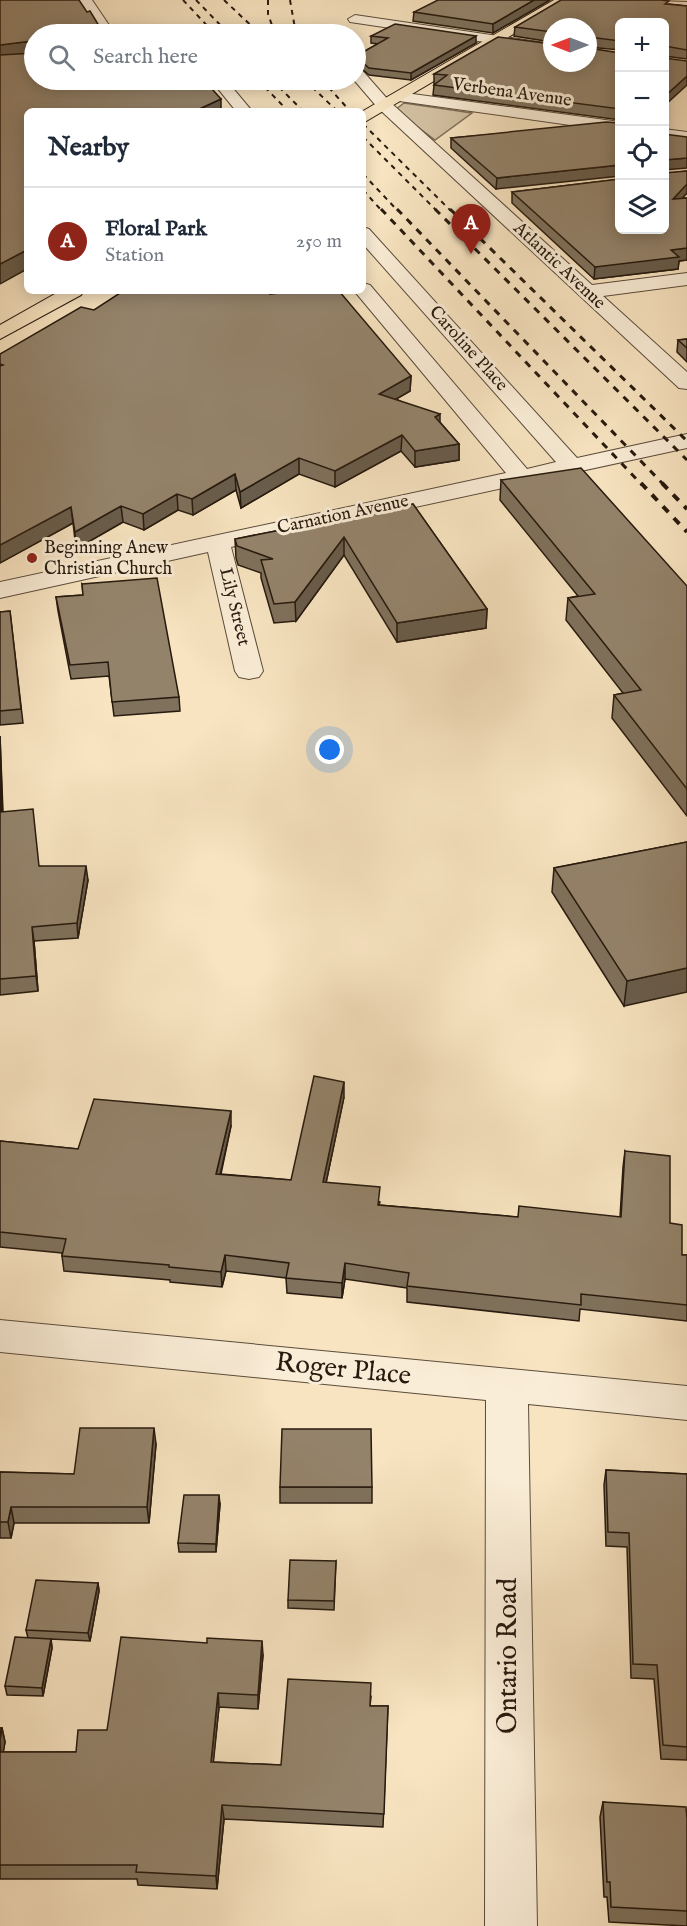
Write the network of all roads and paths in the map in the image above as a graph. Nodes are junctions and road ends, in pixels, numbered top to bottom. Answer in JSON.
{"nodes":[{"id":1,"x":85,"y":0,"type":"edge"},
{"id":2,"x":564,"y":0,"type":"edge"},
{"id":3,"x":637,"y":0,"type":"edge"},
{"id":4,"x":368,"y":6,"type":"dead end"},
{"id":5,"x":687,"y":6,"type":"edge"},
{"id":6,"x":101,"y":24,"type":"edge"},
{"id":7,"x":361,"y":24,"type":"edge"},
{"id":8,"x":366,"y":25,"type":"edge"},
{"id":9,"x":497,"y":40,"type":"junction"},
{"id":10,"x":543,"y":47,"type":"edge"},
{"id":11,"x":366,"y":80,"type":"edge"},
{"id":12,"x":226,"y":90,"type":"edge"},
{"id":13,"x":391,"y":101,"type":"junction"},
{"id":14,"x":241,"y":108,"type":"edge"},
{"id":15,"x":366,"y":116,"type":"edge"},
{"id":16,"x":615,"y":127,"type":"edge"},
{"id":17,"x":669,"y":135,"type":"edge"},
{"id":18,"x":687,"y":137,"type":"edge"},
{"id":19,"x":510,"y":195,"type":"edge"},
{"id":20,"x":486,"y":198,"type":"junction"},
{"id":21,"x":366,"y":236,"type":"edge"},
{"id":22,"x":687,"y":279,"type":"edge"},
{"id":23,"x":587,"y":292,"type":"junction"},
{"id":24,"x":366,"y":293,"type":"edge"},
{"id":25,"x":69,"y":294,"type":"edge"},
{"id":26,"x":0,"y":333,"type":"edge"},
{"id":27,"x":687,"y":383,"type":"edge"},
{"id":28,"x":687,"y":441,"type":"edge"},
{"id":29,"x":572,"y":466,"type":"junction"},
{"id":30,"x":522,"y":477,"type":"junction"},
{"id":31,"x":218,"y":543,"type":"junction"},
{"id":32,"x":0,"y":590,"type":"edge"},
{"id":33,"x":249,"y":671,"type":"dead end"},
{"id":34,"x":0,"y":1336,"type":"edge"},
{"id":35,"x":507,"y":1386,"type":"junction"},
{"id":36,"x":687,"y":1403,"type":"edge"},
{"id":37,"x":511,"y":1926,"type":"edge"}],
"edges":[{"from":1,"to":6,"type":"street"},
{"from":2,"to":9,"type":"main road"},
{"from":3,"to":5,"type":"street"},
{"from":4,"to":7,"type":"street"},
{"from":8,"to":9,"type":"street"},
{"from":9,"to":10,"type":"street"},
{"from":9,"to":13,"type":"main road"},
{"from":11,"to":13,"type":"street","name":"Atlantic Avenue"},
{"from":12,"to":14,"type":"street"},
{"from":13,"to":15,"type":"main road"},
{"from":13,"to":16,"type":"street","name":"Verbena Avenue"},
{"from":13,"to":20,"type":"street","name":"Atlantic Avenue"},
{"from":17,"to":18,"type":"street"},
{"from":19,"to":20,"type":"street"},
{"from":20,"to":23,"type":"street","name":"Atlantic Avenue"},
{"from":21,"to":29,"type":"street","name":"Caroline Place"},
{"from":22,"to":23,"type":"street"},
{"from":23,"to":27,"type":"street","name":"Atlantic Avenue"},
{"from":24,"to":30,"type":"street"},
{"from":25,"to":26,"type":"main road"},
{"from":28,"to":29,"type":"street","name":"Carnation Avenue"},
{"from":29,"to":30,"type":"street","name":"Carnation Avenue"},
{"from":30,"to":31,"type":"street","name":"Carnation Avenue"},
{"from":31,"to":32,"type":"street","name":"Carnation Avenue"},
{"from":31,"to":33,"type":"street","name":"Lily Street"},
{"from":34,"to":35,"type":"street","name":"Roger Place"},
{"from":35,"to":36,"type":"street","name":"Roger Place"},
{"from":35,"to":37,"type":"street","name":"Ontario Road"}]}
